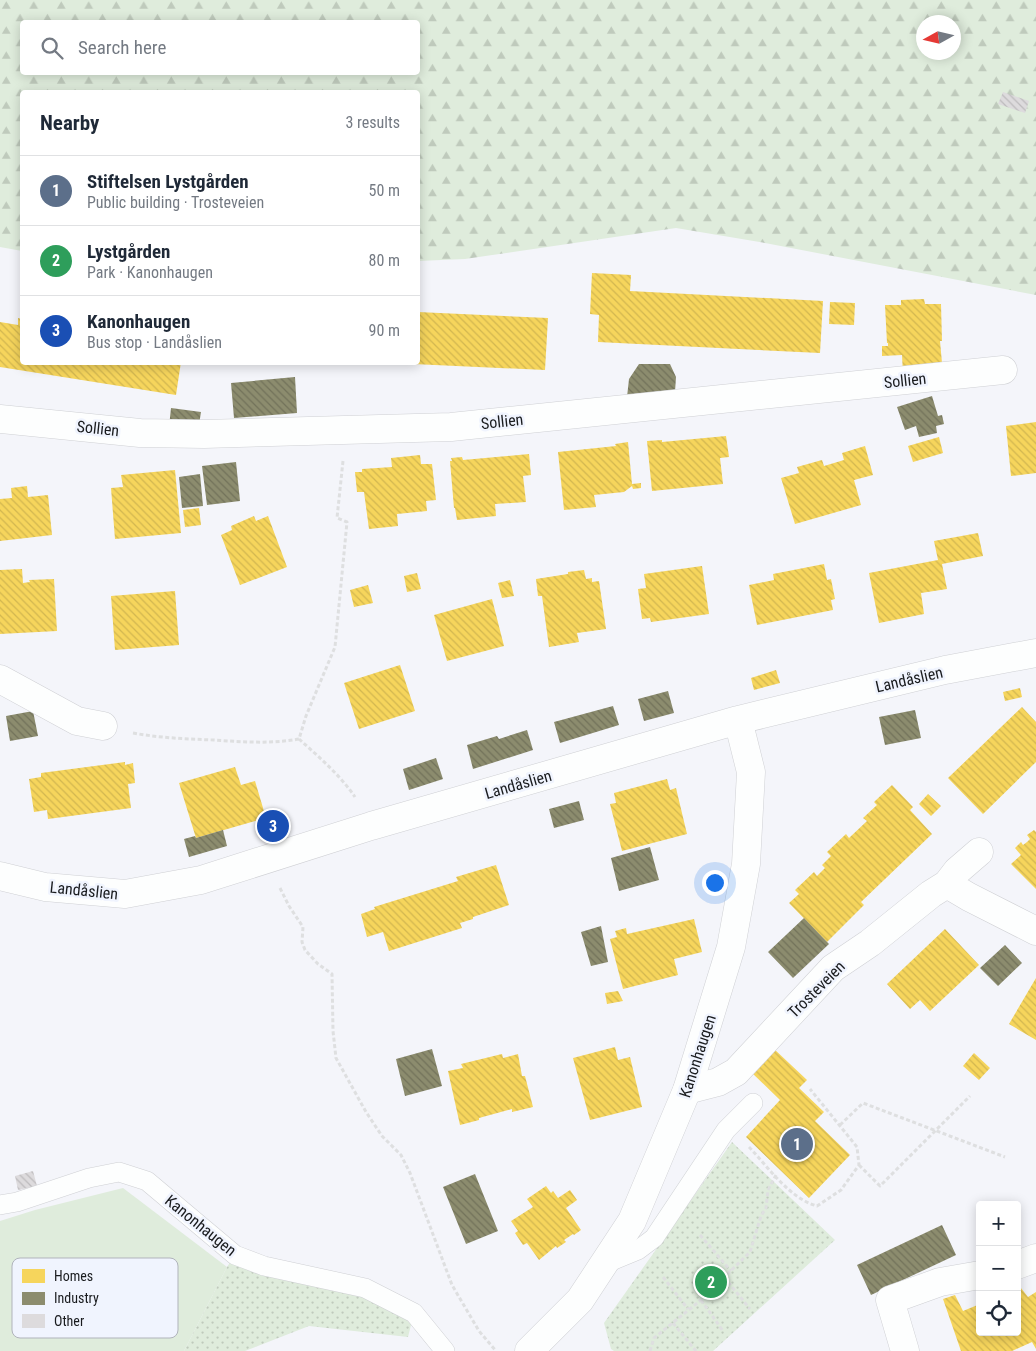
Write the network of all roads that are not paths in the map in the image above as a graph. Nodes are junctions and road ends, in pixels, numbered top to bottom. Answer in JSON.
{"nodes":[{"id":1,"x":1003,"y":370,"type":"dead end"},
{"id":2,"x":0,"y":419,"type":"edge"},
{"id":3,"x":1036,"y":653,"type":"edge"},
{"id":4,"x":0,"y":679,"type":"edge"},
{"id":5,"x":738,"y":720,"type":"junction"},
{"id":6,"x":103,"y":726,"type":"road end"},
{"id":7,"x":979,"y":852,"type":"dead end"},
{"id":8,"x":0,"y":876,"type":"edge"},
{"id":9,"x":947,"y":884,"type":"junction"},
{"id":10,"x":1036,"y":931,"type":"edge"},
{"id":11,"x":687,"y":1090,"type":"junction"},
{"id":12,"x":752,"y":1103,"type":"dead end"},
{"id":13,"x":0,"y":1205,"type":"edge"},
{"id":14,"x":1036,"y":1258,"type":"edge"},
{"id":15,"x":604,"y":1264,"type":"junction"},
{"id":16,"x":1021,"y":1264,"type":"edge"},
{"id":17,"x":976,"y":1276,"type":"edge"},
{"id":18,"x":445,"y":1351,"type":"edge"},
{"id":19,"x":529,"y":1351,"type":"edge"},
{"id":20,"x":905,"y":1351,"type":"edge"}],
"edges":[{"from":1,"to":2,"type":"street","name":"Sollien"},
{"from":3,"to":5,"type":"street","name":"Landåslien"},
{"from":4,"to":6,"type":"street"},
{"from":5,"to":8,"type":"street","name":"Landåslien"},
{"from":5,"to":11,"type":"street","name":"Kanonhaugen"},
{"from":7,"to":9,"type":"street","name":"Trosteveien"},
{"from":9,"to":10,"type":"street"},
{"from":9,"to":11,"type":"street","name":"Trosteveien"},
{"from":11,"to":15,"type":"street","name":"Kanonhaugen"},
{"from":12,"to":15,"type":"lane"},
{"from":13,"to":18,"type":"lane","name":"Kanonhaugen"},
{"from":14,"to":16,"type":"street"},
{"from":15,"to":19,"type":"street","name":"Kanonhaugen"},
{"from":17,"to":20,"type":"street"}]}
